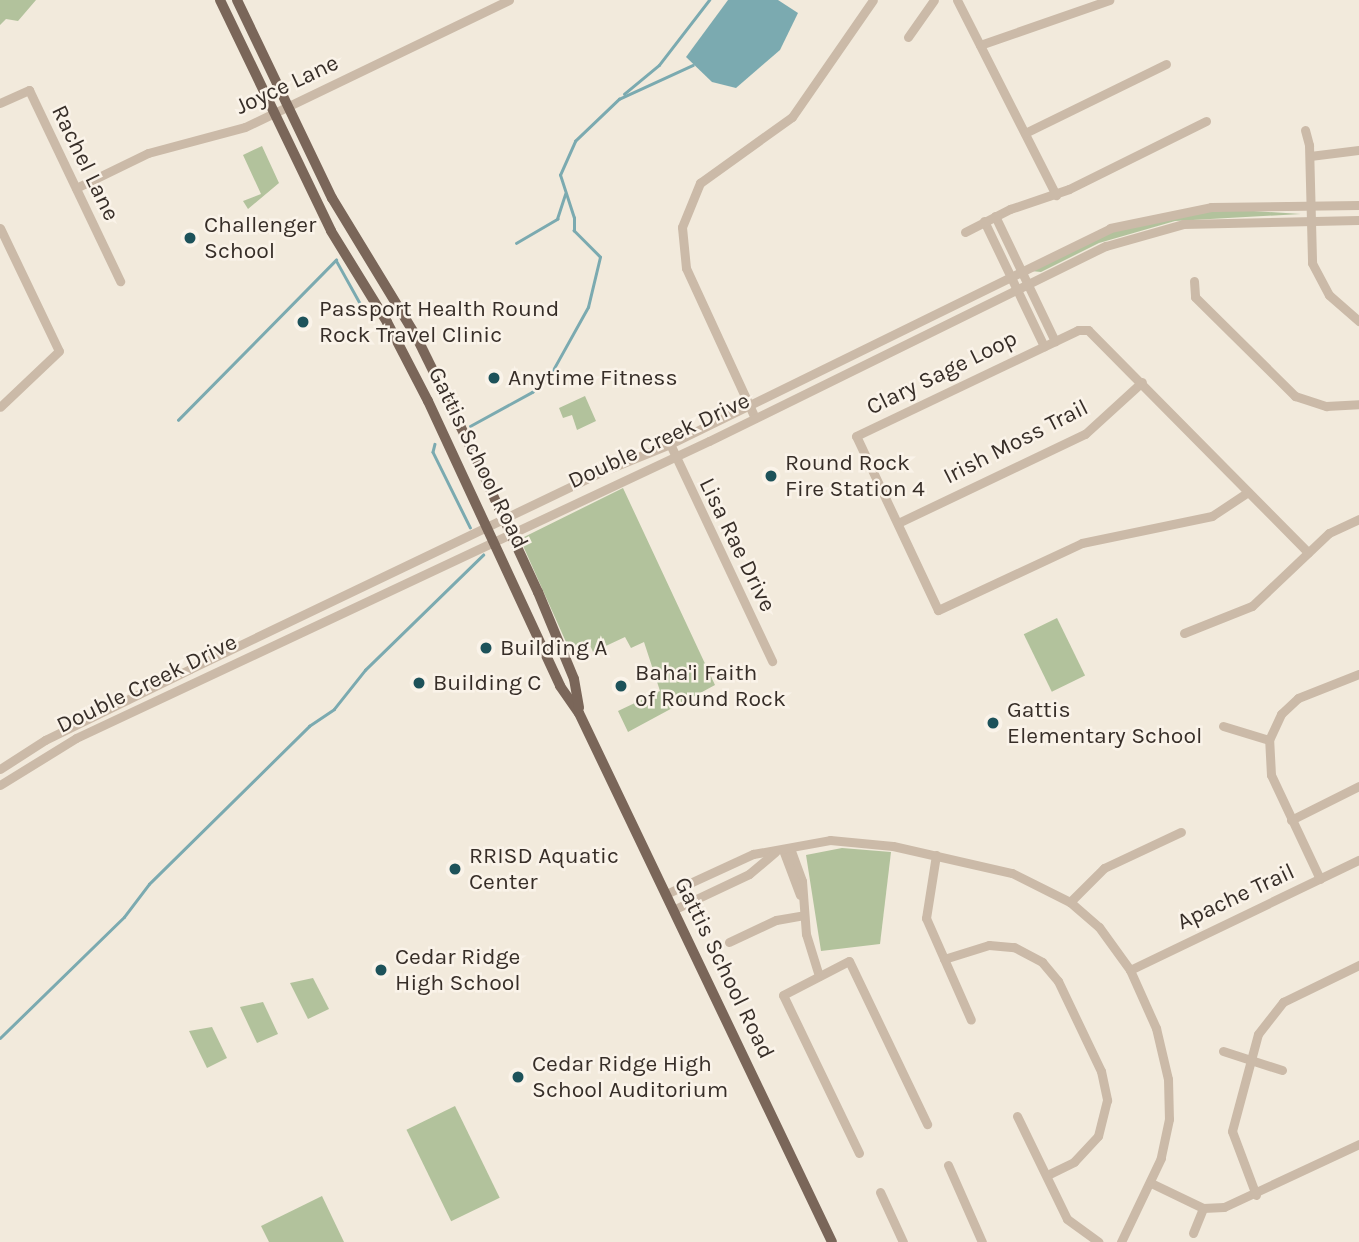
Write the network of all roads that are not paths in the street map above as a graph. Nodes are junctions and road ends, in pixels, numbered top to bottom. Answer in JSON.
{"nodes":[{"id":1,"x":220,"y":0,"type":"edge"},
{"id":2,"x":237,"y":0,"type":"edge"},
{"id":3,"x":509,"y":0,"type":"edge"},
{"id":4,"x":873,"y":0,"type":"edge"},
{"id":5,"x":934,"y":0,"type":"edge"},
{"id":6,"x":957,"y":0,"type":"edge"},
{"id":7,"x":1109,"y":0,"type":"edge"},
{"id":8,"x":908,"y":37,"type":"dead end"},
{"id":9,"x":980,"y":45,"type":"junction"},
{"id":10,"x":1166,"y":64,"type":"dead end"},
{"id":11,"x":0,"y":103,"type":"edge"},
{"id":12,"x":288,"y":106,"type":"junction"},
{"id":13,"x":273,"y":113,"type":"junction"},
{"id":14,"x":1206,"y":121,"type":"dead end"},
{"id":15,"x":1305,"y":130,"type":"dead end"},
{"id":16,"x":1025,"y":133,"type":"junction"},
{"id":17,"x":1359,"y":150,"type":"edge"},
{"id":18,"x":1310,"y":156,"type":"junction"},
{"id":19,"x":76,"y":188,"type":"junction"},
{"id":20,"x":1056,"y":195,"type":"junction"},
{"id":21,"x":1359,"y":205,"type":"edge"},
{"id":22,"x":1309,"y":208,"type":"junction"},
{"id":23,"x":995,"y":216,"type":"junction"},
{"id":24,"x":1359,"y":220,"type":"edge"},
{"id":25,"x":984,"y":221,"type":"junction"},
{"id":26,"x":1308,"y":223,"type":"junction"},
{"id":27,"x":0,"y":228,"type":"edge"},
{"id":28,"x":965,"y":232,"type":"dead end"},
{"id":29,"x":1006,"y":238,"type":"junction"},
{"id":30,"x":996,"y":242,"type":"junction"},
{"id":31,"x":1017,"y":273,"type":"junction"},
{"id":32,"x":120,"y":281,"type":"dead end"},
{"id":33,"x":1194,"y":281,"type":"dead end"},
{"id":34,"x":1023,"y":286,"type":"junction"},
{"id":35,"x":1359,"y":321,"type":"edge"},
{"id":36,"x":1055,"y":341,"type":"junction"},
{"id":37,"x":1044,"y":346,"type":"junction"},
{"id":38,"x":1142,"y":382,"type":"junction"},
{"id":39,"x":750,"y":404,"type":"junction"},
{"id":40,"x":1359,"y":404,"type":"edge"},
{"id":41,"x":0,"y":407,"type":"edge"},
{"id":42,"x":755,"y":418,"type":"junction"},
{"id":43,"x":670,"y":444,"type":"junction"},
{"id":44,"x":675,"y":457,"type":"junction"},
{"id":45,"x":1248,"y":492,"type":"junction"},
{"id":46,"x":1359,"y":519,"type":"edge"},
{"id":47,"x":503,"y":520,"type":"junction"},
{"id":48,"x":898,"y":523,"type":"junction"},
{"id":49,"x":488,"y":527,"type":"junction"},
{"id":50,"x":510,"y":532,"type":"junction"},
{"id":51,"x":494,"y":539,"type":"junction"},
{"id":52,"x":1308,"y":552,"type":"junction"},
{"id":53,"x":1184,"y":633,"type":"dead end"},
{"id":54,"x":772,"y":661,"type":"dead end"},
{"id":55,"x":1359,"y":674,"type":"edge"},
{"id":56,"x":579,"y":713,"type":"junction"},
{"id":57,"x":1223,"y":726,"type":"dead end"},
{"id":58,"x":1269,"y":740,"type":"junction"},
{"id":59,"x":0,"y":769,"type":"edge"},
{"id":60,"x":0,"y":785,"type":"edge"},
{"id":61,"x":1359,"y":786,"type":"edge"},
{"id":62,"x":1291,"y":820,"type":"junction"},
{"id":63,"x":1181,"y":832,"type":"dead end"},
{"id":64,"x":783,"y":850,"type":"junction"},
{"id":65,"x":936,"y":855,"type":"junction"},
{"id":66,"x":1359,"y":860,"type":"edge"},
{"id":67,"x":1320,"y":879,"type":"junction"},
{"id":68,"x":666,"y":894,"type":"junction"},
{"id":69,"x":1070,"y":902,"type":"junction"},
{"id":70,"x":673,"y":910,"type":"junction"},
{"id":71,"x":803,"y":915,"type":"junction"},
{"id":72,"x":729,"y":942,"type":"dead end"},
{"id":73,"x":944,"y":959,"type":"junction"},
{"id":74,"x":1359,"y":965,"type":"edge"},
{"id":75,"x":1130,"y":970,"type":"junction"},
{"id":76,"x":819,"y":976,"type":"junction"},
{"id":77,"x":971,"y":1020,"type":"dead end"},
{"id":78,"x":1223,"y":1051,"type":"dead end"},
{"id":79,"x":1252,"y":1060,"type":"junction"},
{"id":80,"x":1282,"y":1070,"type":"dead end"},
{"id":81,"x":1017,"y":1116,"type":"dead end"},
{"id":82,"x":927,"y":1124,"type":"dead end"},
{"id":83,"x":1359,"y":1144,"type":"edge"},
{"id":84,"x":859,"y":1153,"type":"dead end"},
{"id":85,"x":948,"y":1165,"type":"dead end"},
{"id":86,"x":1047,"y":1175,"type":"junction"},
{"id":87,"x":1151,"y":1183,"type":"junction"},
{"id":88,"x":880,"y":1192,"type":"dead end"},
{"id":89,"x":1256,"y":1195,"type":"junction"},
{"id":90,"x":1203,"y":1208,"type":"junction"},
{"id":91,"x":1193,"y":1233,"type":"dead end"},
{"id":92,"x":832,"y":1242,"type":"edge"},
{"id":93,"x":903,"y":1242,"type":"edge"},
{"id":94,"x":982,"y":1242,"type":"edge"},
{"id":95,"x":1098,"y":1242,"type":"edge"},
{"id":96,"x":1121,"y":1242,"type":"edge"}],
"edges":[{"from":1,"to":13,"type":"main road","name":"Gattis School Road"},
{"from":2,"to":12,"type":"main road","name":"Gattis School Road"},
{"from":3,"to":12,"type":"street","name":"Joyce Lane"},
{"from":4,"to":39,"type":"street"},
{"from":5,"to":8,"type":"street"},
{"from":6,"to":9,"type":"street"},
{"from":7,"to":9,"type":"street"},
{"from":9,"to":16,"type":"street"},
{"from":10,"to":16,"type":"street"},
{"from":11,"to":19,"type":"street","name":"Rachel Lane"},
{"from":12,"to":13,"type":"street","name":"Joyce Lane"},
{"from":12,"to":47,"type":"main road","name":"Gattis School Road"},
{"from":13,"to":19,"type":"street","name":"Joyce Lane"},
{"from":13,"to":49,"type":"main road","name":"Gattis School Road"},
{"from":14,"to":20,"type":"street"},
{"from":15,"to":18,"type":"street"},
{"from":16,"to":20,"type":"street"},
{"from":17,"to":18,"type":"street"},
{"from":18,"to":22,"type":"street"},
{"from":19,"to":32,"type":"street","name":"Rachel Lane"},
{"from":20,"to":23,"type":"street"},
{"from":21,"to":22,"type":"street","name":"Double Creek Drive"},
{"from":22,"to":26,"type":"street"},
{"from":22,"to":31,"type":"street","name":"Double Creek Drive"},
{"from":23,"to":25,"type":"street"},
{"from":23,"to":29,"type":"street"},
{"from":24,"to":26,"type":"street","name":"Double Creek Drive"},
{"from":25,"to":28,"type":"street"},
{"from":25,"to":30,"type":"street"},
{"from":26,"to":34,"type":"street","name":"Double Creek Drive"},
{"from":26,"to":35,"type":"street"},
{"from":27,"to":41,"type":"street"},
{"from":29,"to":30,"type":"street"},
{"from":29,"to":31,"type":"street"},
{"from":30,"to":31,"type":"street"},
{"from":31,"to":34,"type":"street"},
{"from":31,"to":39,"type":"street","name":"Double Creek Drive"},
{"from":33,"to":40,"type":"street"},
{"from":34,"to":36,"type":"street"},
{"from":34,"to":37,"type":"street"},
{"from":34,"to":42,"type":"street","name":"Double Creek Drive"},
{"from":36,"to":37,"type":"street","name":"Clary Sage Loop"},
{"from":36,"to":38,"type":"street","name":"Clary Sage Loop"},
{"from":37,"to":48,"type":"street","name":"Clary Sage Loop"},
{"from":38,"to":45,"type":"street","name":"Clary Sage Loop"},
{"from":38,"to":48,"type":"street","name":"Irish Moss Trail"},
{"from":39,"to":42,"type":"street"},
{"from":39,"to":43,"type":"street","name":"Double Creek Drive"},
{"from":42,"to":44,"type":"street","name":"Double Creek Drive"},
{"from":43,"to":44,"type":"street","name":"Lisa Rae Drive"},
{"from":43,"to":47,"type":"street","name":"Double Creek Drive"},
{"from":44,"to":50,"type":"street","name":"Double Creek Drive"},
{"from":44,"to":54,"type":"street","name":"Lisa Rae Drive"},
{"from":45,"to":48,"type":"street","name":"Clary Sage Loop"},
{"from":45,"to":52,"type":"street","name":"Clary Sage Loop"},
{"from":46,"to":52,"type":"street"},
{"from":47,"to":49,"type":"street","name":"Double Creek Drive"},
{"from":47,"to":50,"type":"main road","name":"Gattis School Road"},
{"from":49,"to":51,"type":"main road","name":"Gattis School Road"},
{"from":49,"to":59,"type":"street","name":"Double Creek Drive"},
{"from":50,"to":51,"type":"street","name":"Double Creek Drive"},
{"from":50,"to":56,"type":"main road","name":"Gattis School Road"},
{"from":51,"to":56,"type":"main road","name":"Gattis School Road"},
{"from":51,"to":60,"type":"street","name":"Double Creek Drive"},
{"from":52,"to":53,"type":"street"},
{"from":55,"to":58,"type":"street"},
{"from":56,"to":68,"type":"main road","name":"Gattis School Road"},
{"from":57,"to":58,"type":"street"},
{"from":58,"to":62,"type":"street"},
{"from":61,"to":62,"type":"street"},
{"from":62,"to":67,"type":"street"},
{"from":63,"to":69,"type":"street"},
{"from":64,"to":65,"type":"street"},
{"from":64,"to":68,"type":"street"},
{"from":64,"to":70,"type":"street"},
{"from":64,"to":71,"type":"street"},
{"from":65,"to":69,"type":"street"},
{"from":65,"to":73,"type":"street"},
{"from":66,"to":67,"type":"street","name":"Apache Trail"},
{"from":67,"to":75,"type":"street","name":"Apache Trail"},
{"from":68,"to":70,"type":"main road","name":"Gattis School Road"},
{"from":69,"to":75,"type":"street"},
{"from":70,"to":92,"type":"main road","name":"Gattis School Road"},
{"from":71,"to":72,"type":"street"},
{"from":71,"to":76,"type":"street"},
{"from":73,"to":77,"type":"street"},
{"from":73,"to":86,"type":"street"},
{"from":74,"to":79,"type":"street"},
{"from":75,"to":87,"type":"street"},
{"from":76,"to":82,"type":"street"},
{"from":76,"to":84,"type":"street"},
{"from":78,"to":79,"type":"street"},
{"from":79,"to":80,"type":"street"},
{"from":79,"to":89,"type":"street"},
{"from":81,"to":86,"type":"street"},
{"from":83,"to":89,"type":"street"},
{"from":85,"to":94,"type":"street"},
{"from":86,"to":95,"type":"street"},
{"from":87,"to":90,"type":"street"},
{"from":87,"to":96,"type":"street"},
{"from":88,"to":93,"type":"street"},
{"from":89,"to":90,"type":"street"},
{"from":90,"to":91,"type":"street"}]}
